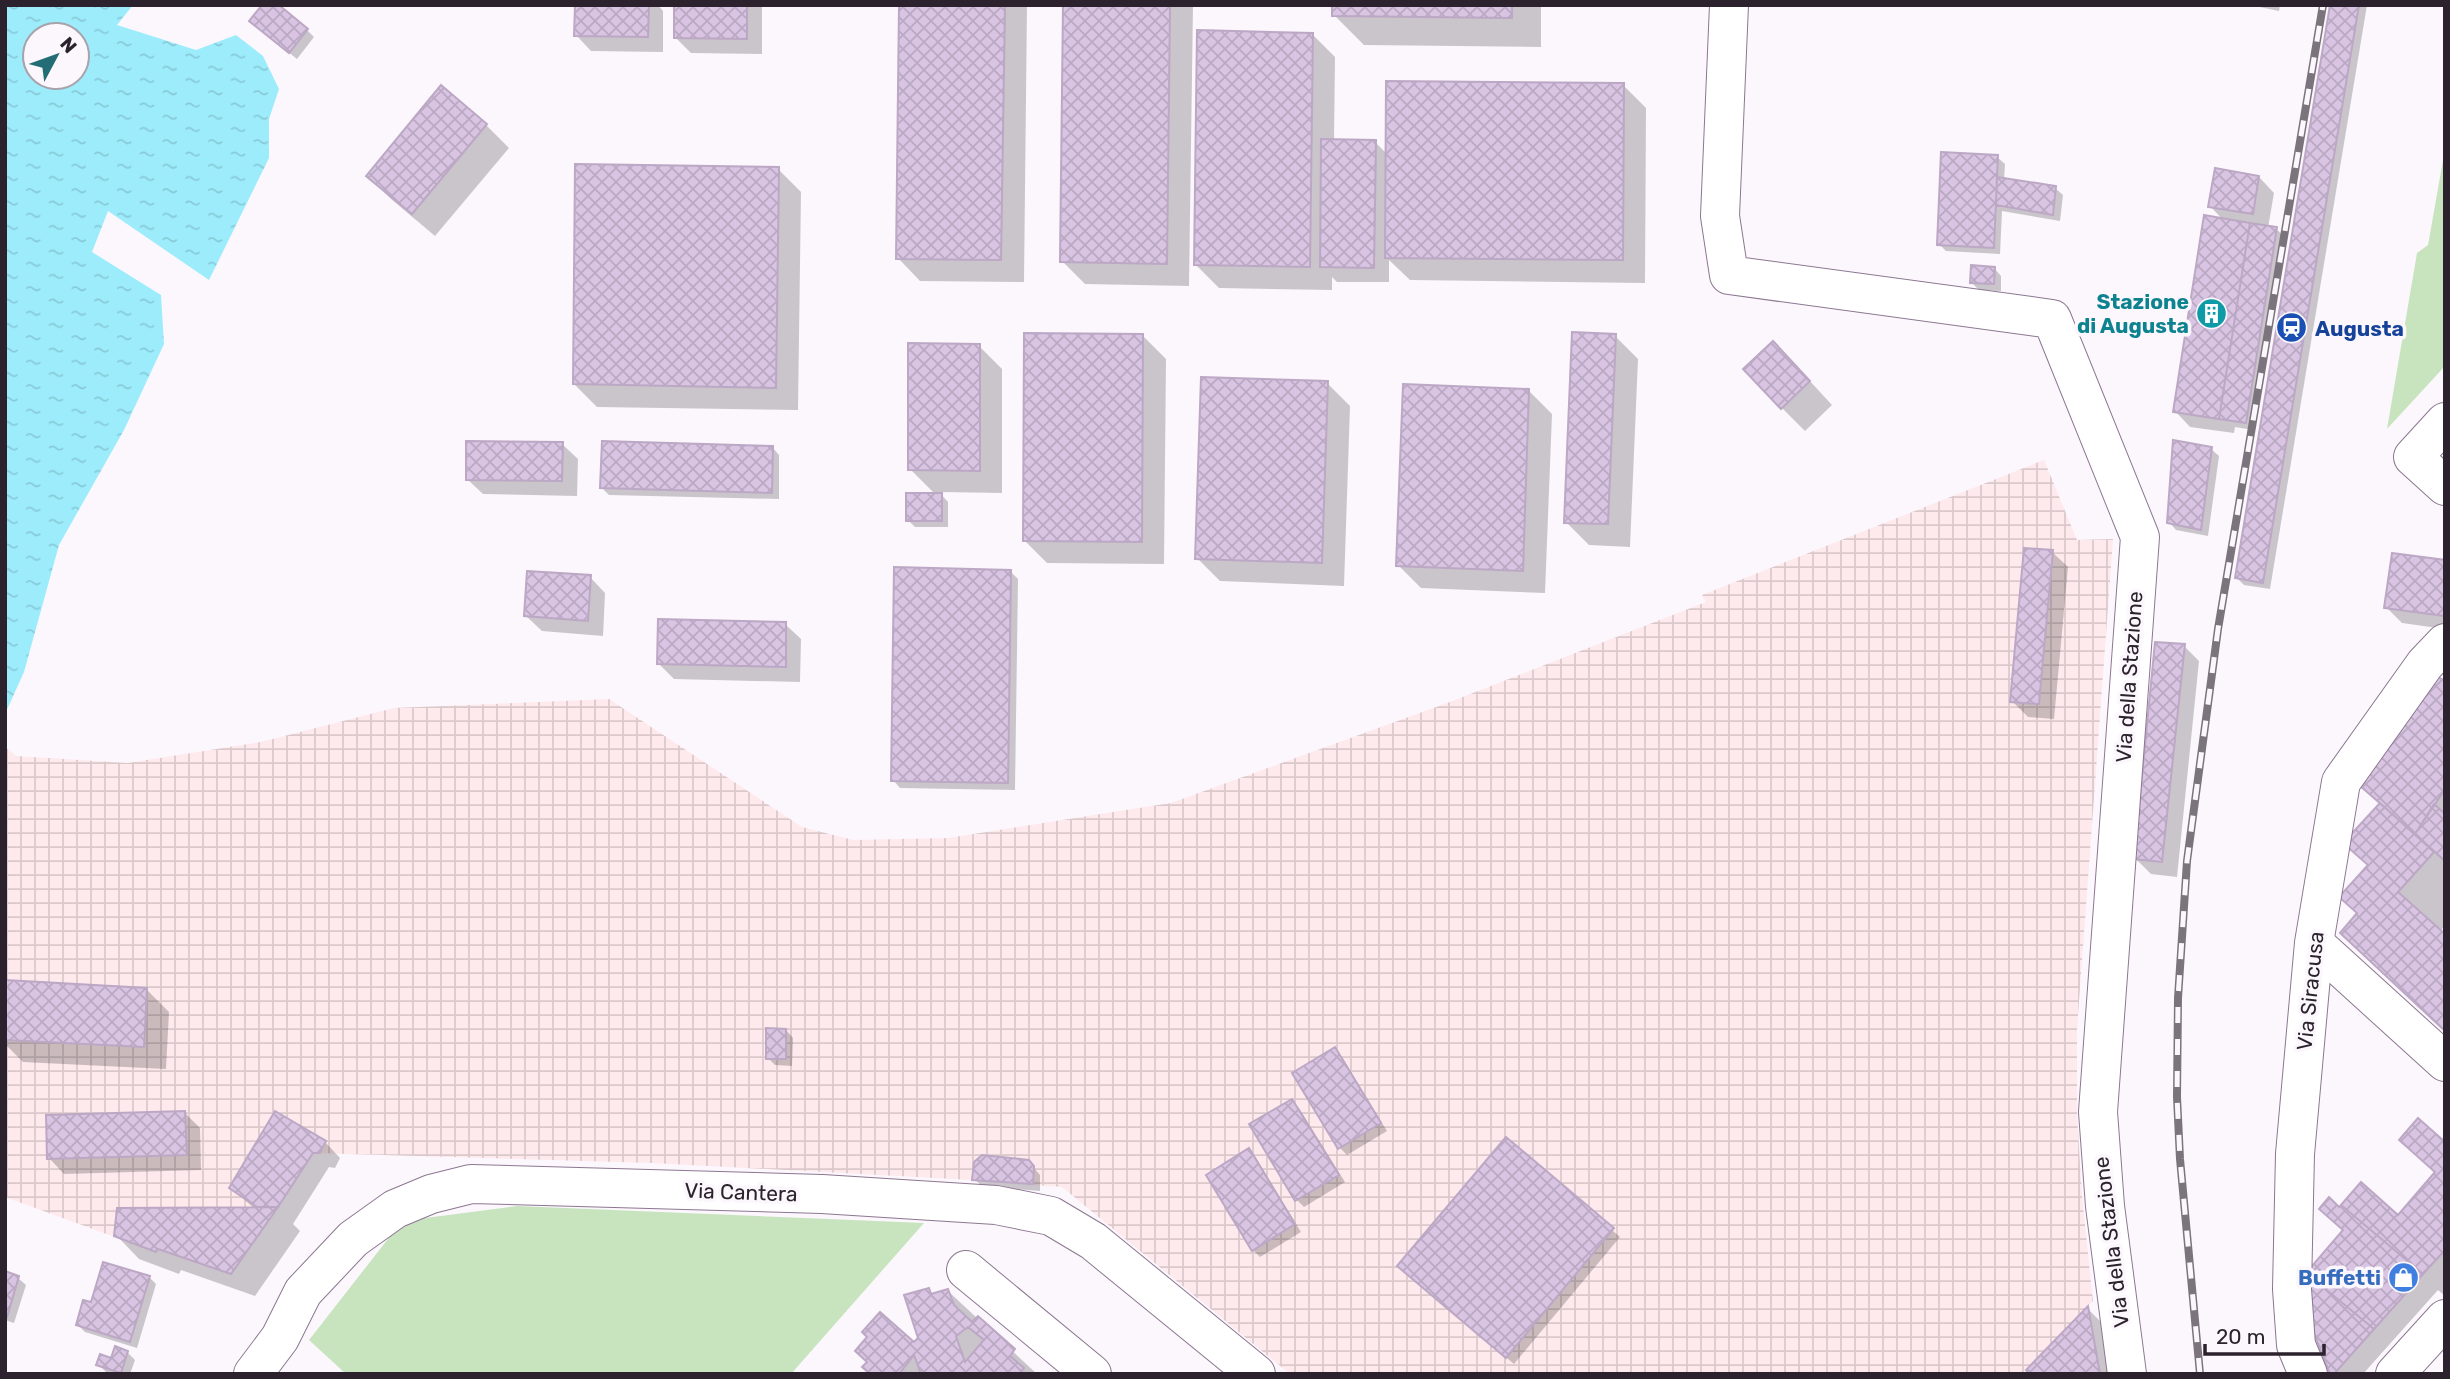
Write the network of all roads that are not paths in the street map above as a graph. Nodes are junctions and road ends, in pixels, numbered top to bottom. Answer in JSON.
{"nodes":[{"id":1,"x":1729,"y":5,"type":"edge"},
{"id":2,"x":2445,"y":422,"type":"edge"},
{"id":3,"x":2445,"y":486,"type":"edge"},
{"id":4,"x":2445,"y":643,"type":"edge"},
{"id":5,"x":2314,"y":943,"type":"junction"},
{"id":6,"x":2445,"y":1062,"type":"edge"},
{"id":7,"x":966,"y":1270,"type":"dead end"},
{"id":8,"x":2445,"y":1319,"type":"edge"},
{"id":9,"x":1078,"y":1369,"type":"edge"},
{"id":10,"x":253,"y":1374,"type":"edge"},
{"id":11,"x":1256,"y":1374,"type":"edge"},
{"id":12,"x":2127,"y":1374,"type":"edge"},
{"id":13,"x":2308,"y":1374,"type":"edge"},
{"id":14,"x":2395,"y":1374,"type":"edge"}],
"edges":[{"from":1,"to":12,"type":"street","name":"Via della Stazione"},
{"from":2,"to":3,"type":"street"},
{"from":4,"to":5,"type":"street","name":"Via Siracusa"},
{"from":5,"to":6,"type":"street"},
{"from":5,"to":13,"type":"street","name":"Via Siracusa"},
{"from":7,"to":9,"type":"street"},
{"from":8,"to":14,"type":"street"},
{"from":10,"to":11,"type":"street","name":"Via Cantera"}]}
